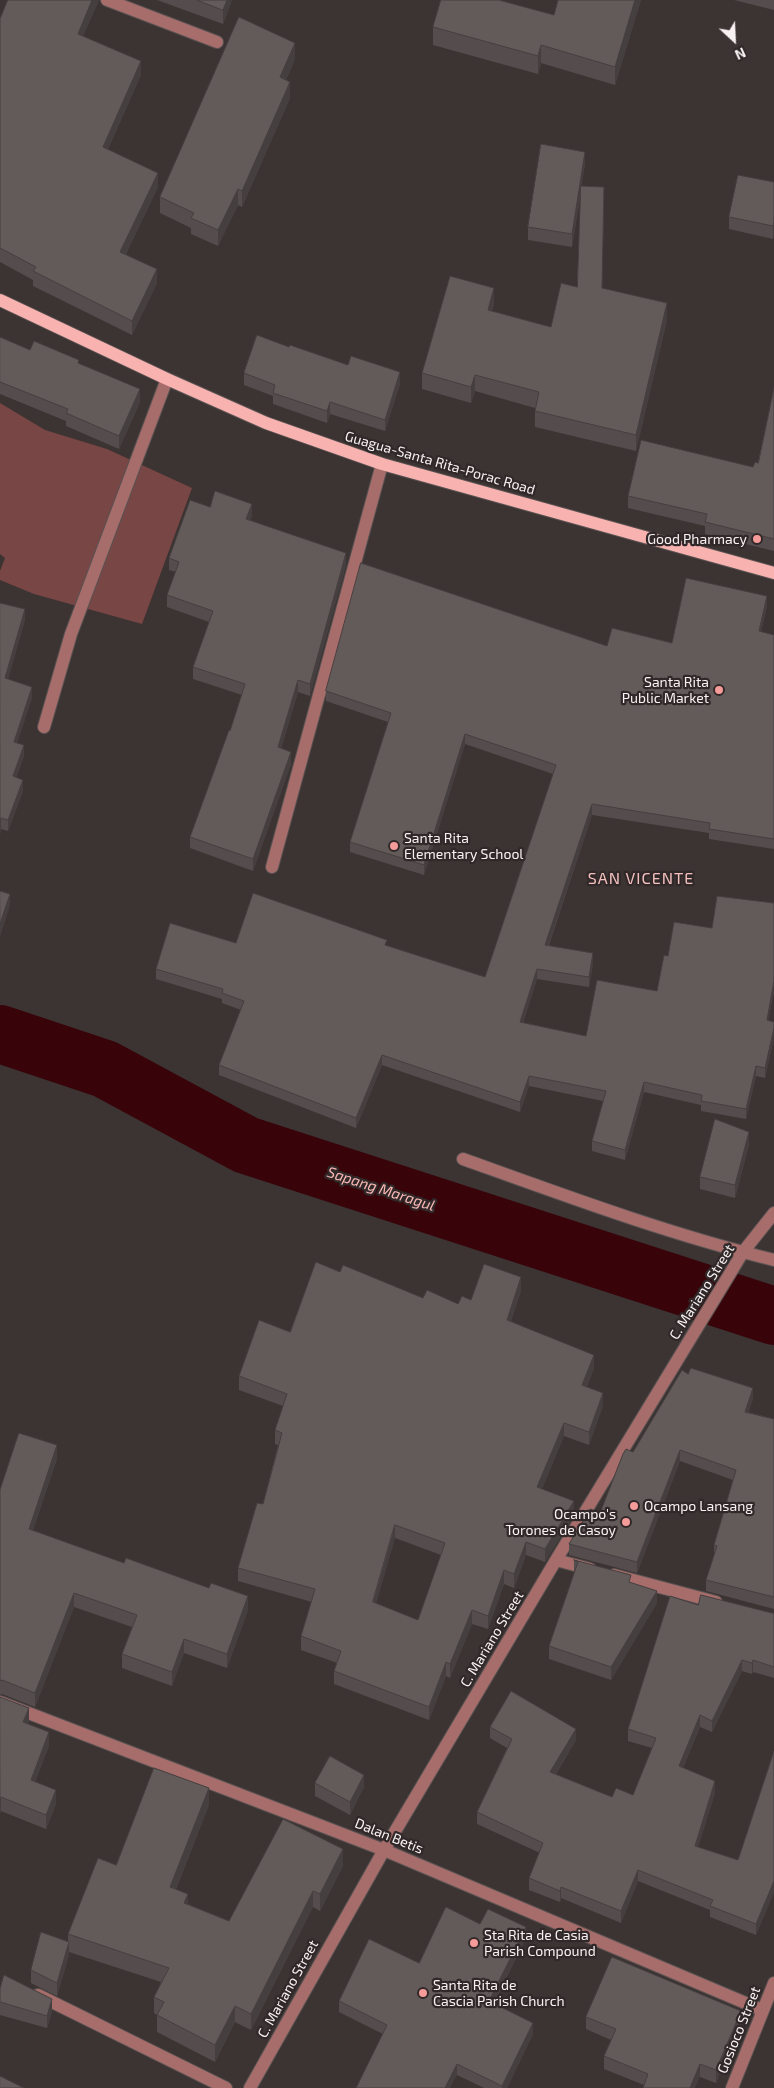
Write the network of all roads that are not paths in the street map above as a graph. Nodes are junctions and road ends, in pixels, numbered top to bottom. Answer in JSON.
{"nodes":[{"id":1,"x":106,"y":0,"type":"edge"},
{"id":2,"x":218,"y":42,"type":"dead end"},
{"id":3,"x":0,"y":300,"type":"edge"},
{"id":4,"x":167,"y":379,"type":"junction"},
{"id":5,"x":382,"y":464,"type":"junction"},
{"id":6,"x":774,"y":573,"type":"edge"},
{"id":7,"x":44,"y":727,"type":"dead end"},
{"id":8,"x":272,"y":867,"type":"dead end"},
{"id":9,"x":463,"y":1159,"type":"dead end"},
{"id":10,"x":774,"y":1214,"type":"edge"},
{"id":11,"x":740,"y":1258,"type":"junction"},
{"id":12,"x":774,"y":1260,"type":"edge"},
{"id":13,"x":556,"y":1560,"type":"junction"},
{"id":14,"x":727,"y":1605,"type":"edge"},
{"id":15,"x":0,"y":1702,"type":"edge"},
{"id":16,"x":384,"y":1850,"type":"junction"},
{"id":17,"x":774,"y":1983,"type":"edge"},
{"id":18,"x":26,"y":1990,"type":"edge"},
{"id":19,"x":762,"y":2010,"type":"junction"},
{"id":20,"x":226,"y":2088,"type":"edge"},
{"id":21,"x":250,"y":2088,"type":"edge"},
{"id":22,"x":732,"y":2088,"type":"edge"}],
"edges":[{"from":1,"to":2,"type":"street"},
{"from":3,"to":4,"type":"main road","name":"Guagua-Santa Rita-Porac Road"},
{"from":4,"to":5,"type":"main road","name":"Guagua-Santa Rita-Porac Road"},
{"from":4,"to":7,"type":"street"},
{"from":5,"to":6,"type":"main road","name":"Guagua-Santa Rita-Porac Road"},
{"from":5,"to":8,"type":"street"},
{"from":9,"to":11,"type":"street"},
{"from":10,"to":11,"type":"street","name":"C. Mariano Street"},
{"from":11,"to":12,"type":"street"},
{"from":11,"to":13,"type":"street","name":"C. Mariano Street"},
{"from":13,"to":14,"type":"street"},
{"from":13,"to":16,"type":"street","name":"C. Mariano Street"},
{"from":15,"to":16,"type":"street","name":"Dalan Betis"},
{"from":16,"to":19,"type":"street","name":"Dalan Betis"},
{"from":16,"to":21,"type":"street","name":"C. Mariano Street"},
{"from":17,"to":19,"type":"street","name":"Gosioco Street"},
{"from":18,"to":20,"type":"street"},
{"from":19,"to":22,"type":"street","name":"Gosioco Street"}]}
